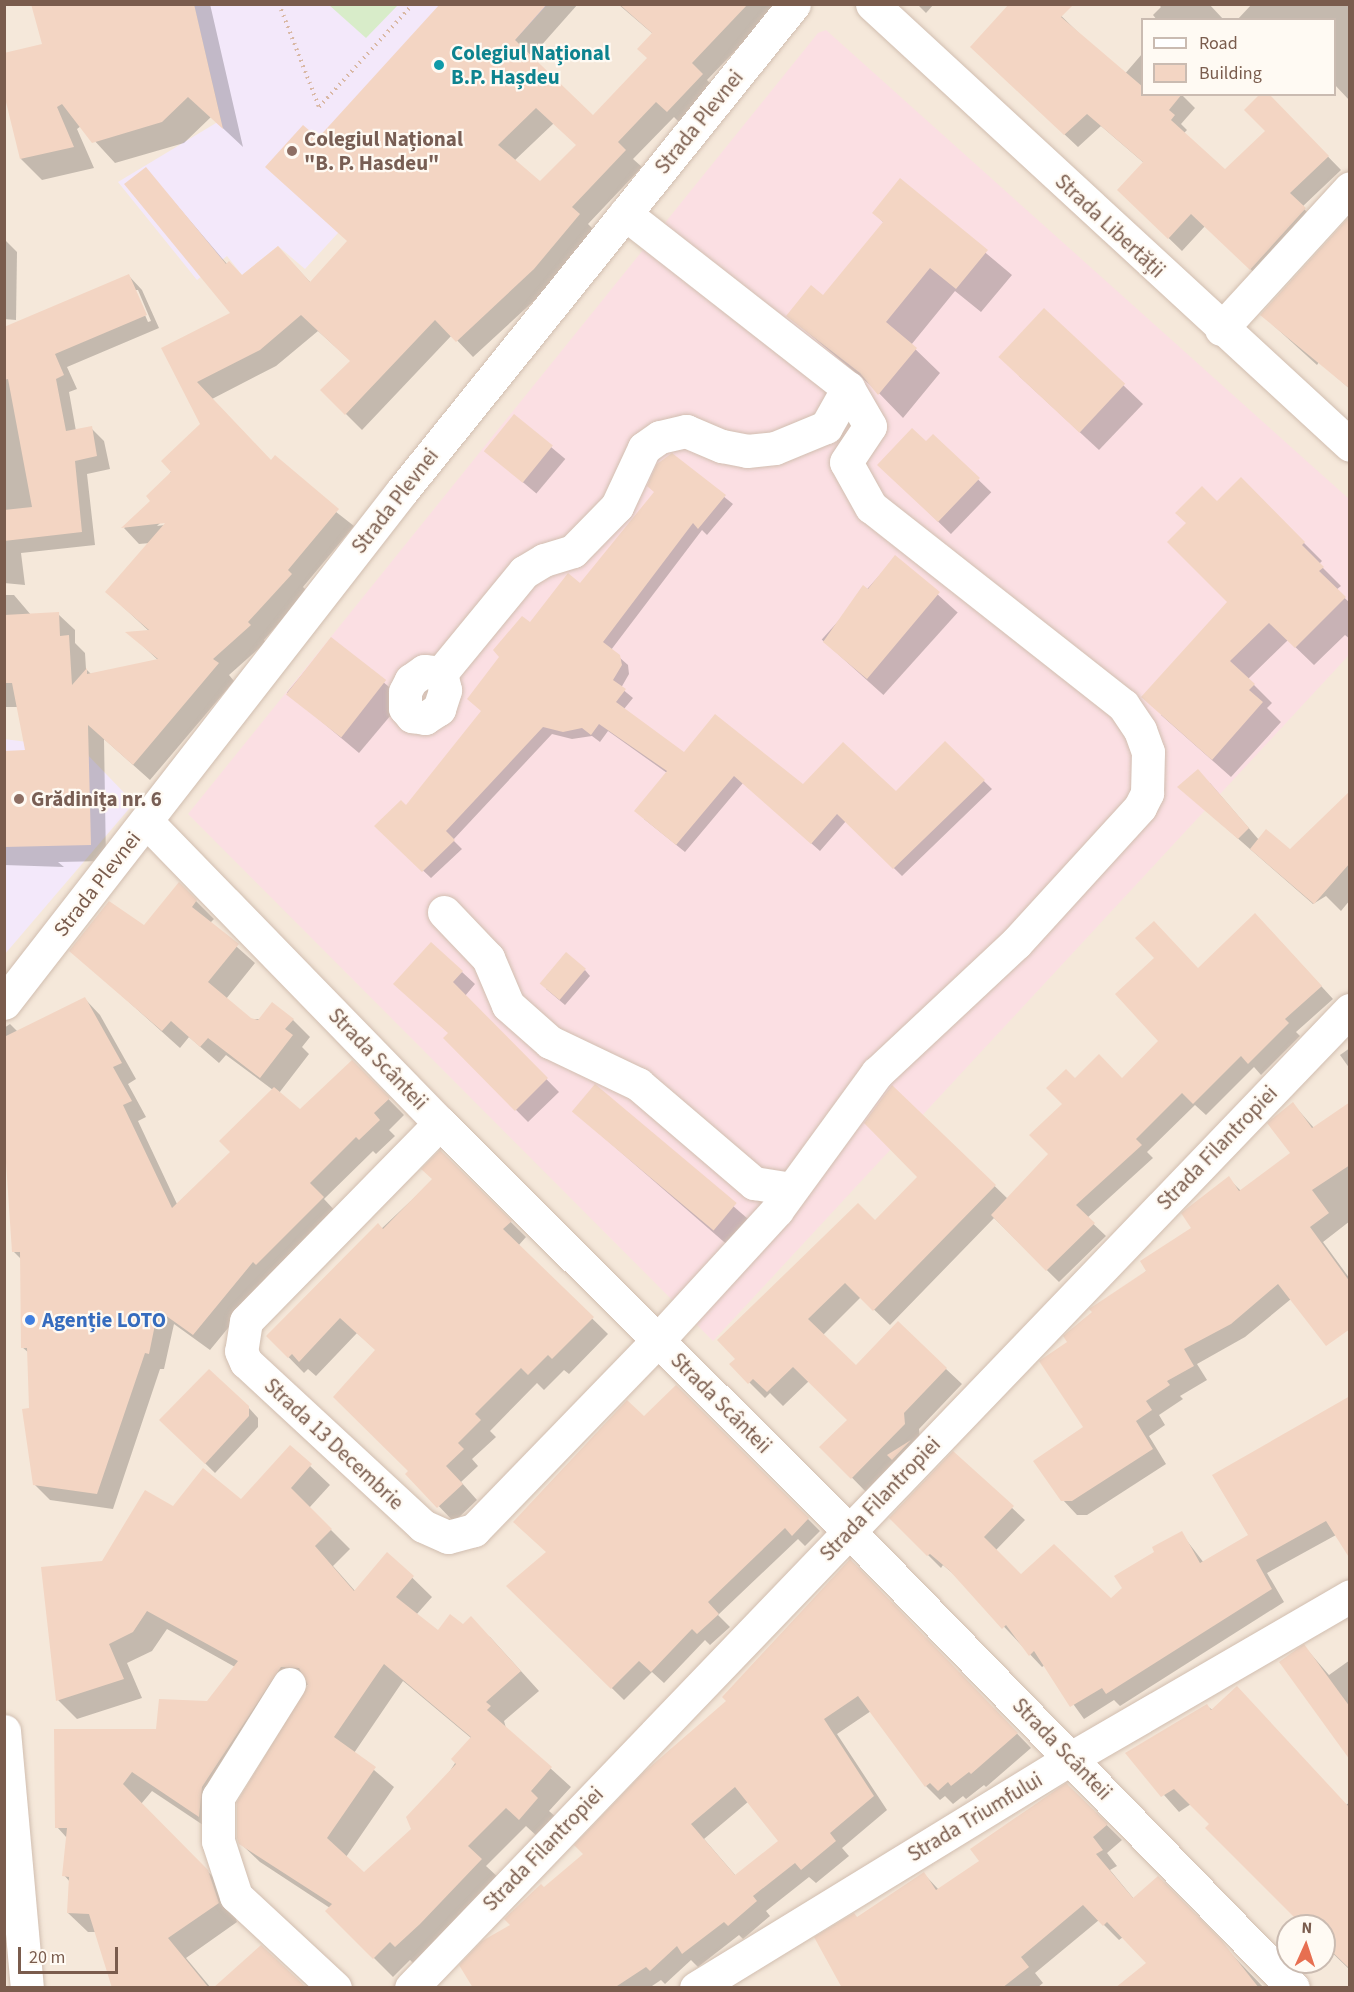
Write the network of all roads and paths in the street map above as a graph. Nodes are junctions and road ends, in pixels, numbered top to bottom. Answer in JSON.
{"nodes":[{"id":1,"x":279,"y":4,"type":"edge"},
{"id":2,"x":413,"y":4,"type":"edge"},
{"id":3,"x":794,"y":4,"type":"edge"},
{"id":4,"x":872,"y":4,"type":"edge"},
{"id":5,"x":1350,"y":188,"type":"edge"},
{"id":6,"x":625,"y":214,"type":"junction"},
{"id":7,"x":1221,"y":329,"type":"junction"},
{"id":8,"x":848,"y":388,"type":"junction"},
{"id":9,"x":826,"y":427,"type":"junction"},
{"id":10,"x":1350,"y":445,"type":"edge"},
{"id":11,"x":846,"y":462,"type":"junction"},
{"id":12,"x":441,"y":673,"type":"dead end"},
{"id":13,"x":146,"y":821,"type":"junction"},
{"id":14,"x":444,"y":912,"type":"dead end"},
{"id":15,"x":4,"y":1003,"type":"edge"},
{"id":16,"x":1350,"y":1010,"type":"edge"},
{"id":17,"x":441,"y":1123,"type":"junction"},
{"id":18,"x":754,"y":1183,"type":"junction"},
{"id":19,"x":792,"y":1189,"type":"junction"},
{"id":20,"x":756,"y":1232,"type":"junction"},
{"id":21,"x":658,"y":1340,"type":"junction"},
{"id":22,"x":849,"y":1531,"type":"junction"},
{"id":23,"x":1350,"y":1596,"type":"edge"},
{"id":24,"x":289,"y":1684,"type":"dead end"},
{"id":25,"x":4,"y":1731,"type":"edge"},
{"id":26,"x":1071,"y":1758,"type":"junction"},
{"id":27,"x":27,"y":1988,"type":"edge"},
{"id":28,"x":335,"y":1988,"type":"edge"},
{"id":29,"x":411,"y":1988,"type":"edge"},
{"id":30,"x":696,"y":1988,"type":"edge"},
{"id":31,"x":1293,"y":1988,"type":"edge"}],
"edges":[{"from":1,"to":2,"type":"path"},
{"from":3,"to":6,"type":"street","name":"Strada Plevnei"},
{"from":4,"to":7,"type":"street","name":"Strada Libertății"},
{"from":5,"to":7,"type":"street"},
{"from":6,"to":8,"type":"street"},
{"from":6,"to":13,"type":"street","name":"Strada Plevnei"},
{"from":7,"to":10,"type":"street","name":"Strada Libertății"},
{"from":8,"to":9,"type":"street"},
{"from":8,"to":11,"type":"street"},
{"from":9,"to":11,"type":"street","name":"Strada 13 Decembrie"},
{"from":9,"to":12,"type":"street"},
{"from":11,"to":19,"type":"street","name":"Strada 13 Decembrie"},
{"from":13,"to":15,"type":"street","name":"Strada Plevnei"},
{"from":13,"to":17,"type":"street","name":"Strada Scânteii"},
{"from":14,"to":18,"type":"street"},
{"from":16,"to":22,"type":"street","name":"Strada Filantropiei"},
{"from":17,"to":21,"type":"street","name":"Strada Scânteii"},
{"from":17,"to":21,"type":"street","name":"Strada 13 Decembrie"},
{"from":18,"to":19,"type":"street"},
{"from":18,"to":20,"type":"street"},
{"from":19,"to":20,"type":"street","name":"Strada 13 Decembrie"},
{"from":20,"to":21,"type":"street","name":"Strada 13 Decembrie"},
{"from":21,"to":22,"type":"street","name":"Strada Scânteii"},
{"from":22,"to":26,"type":"street","name":"Strada Scânteii"},
{"from":22,"to":29,"type":"street","name":"Strada Filantropiei"},
{"from":23,"to":26,"type":"street","name":"Strada Triumfului"},
{"from":24,"to":28,"type":"street"},
{"from":25,"to":27,"type":"street"},
{"from":26,"to":30,"type":"street","name":"Strada Triumfului"},
{"from":26,"to":31,"type":"street","name":"Strada Scânteii"}]}
